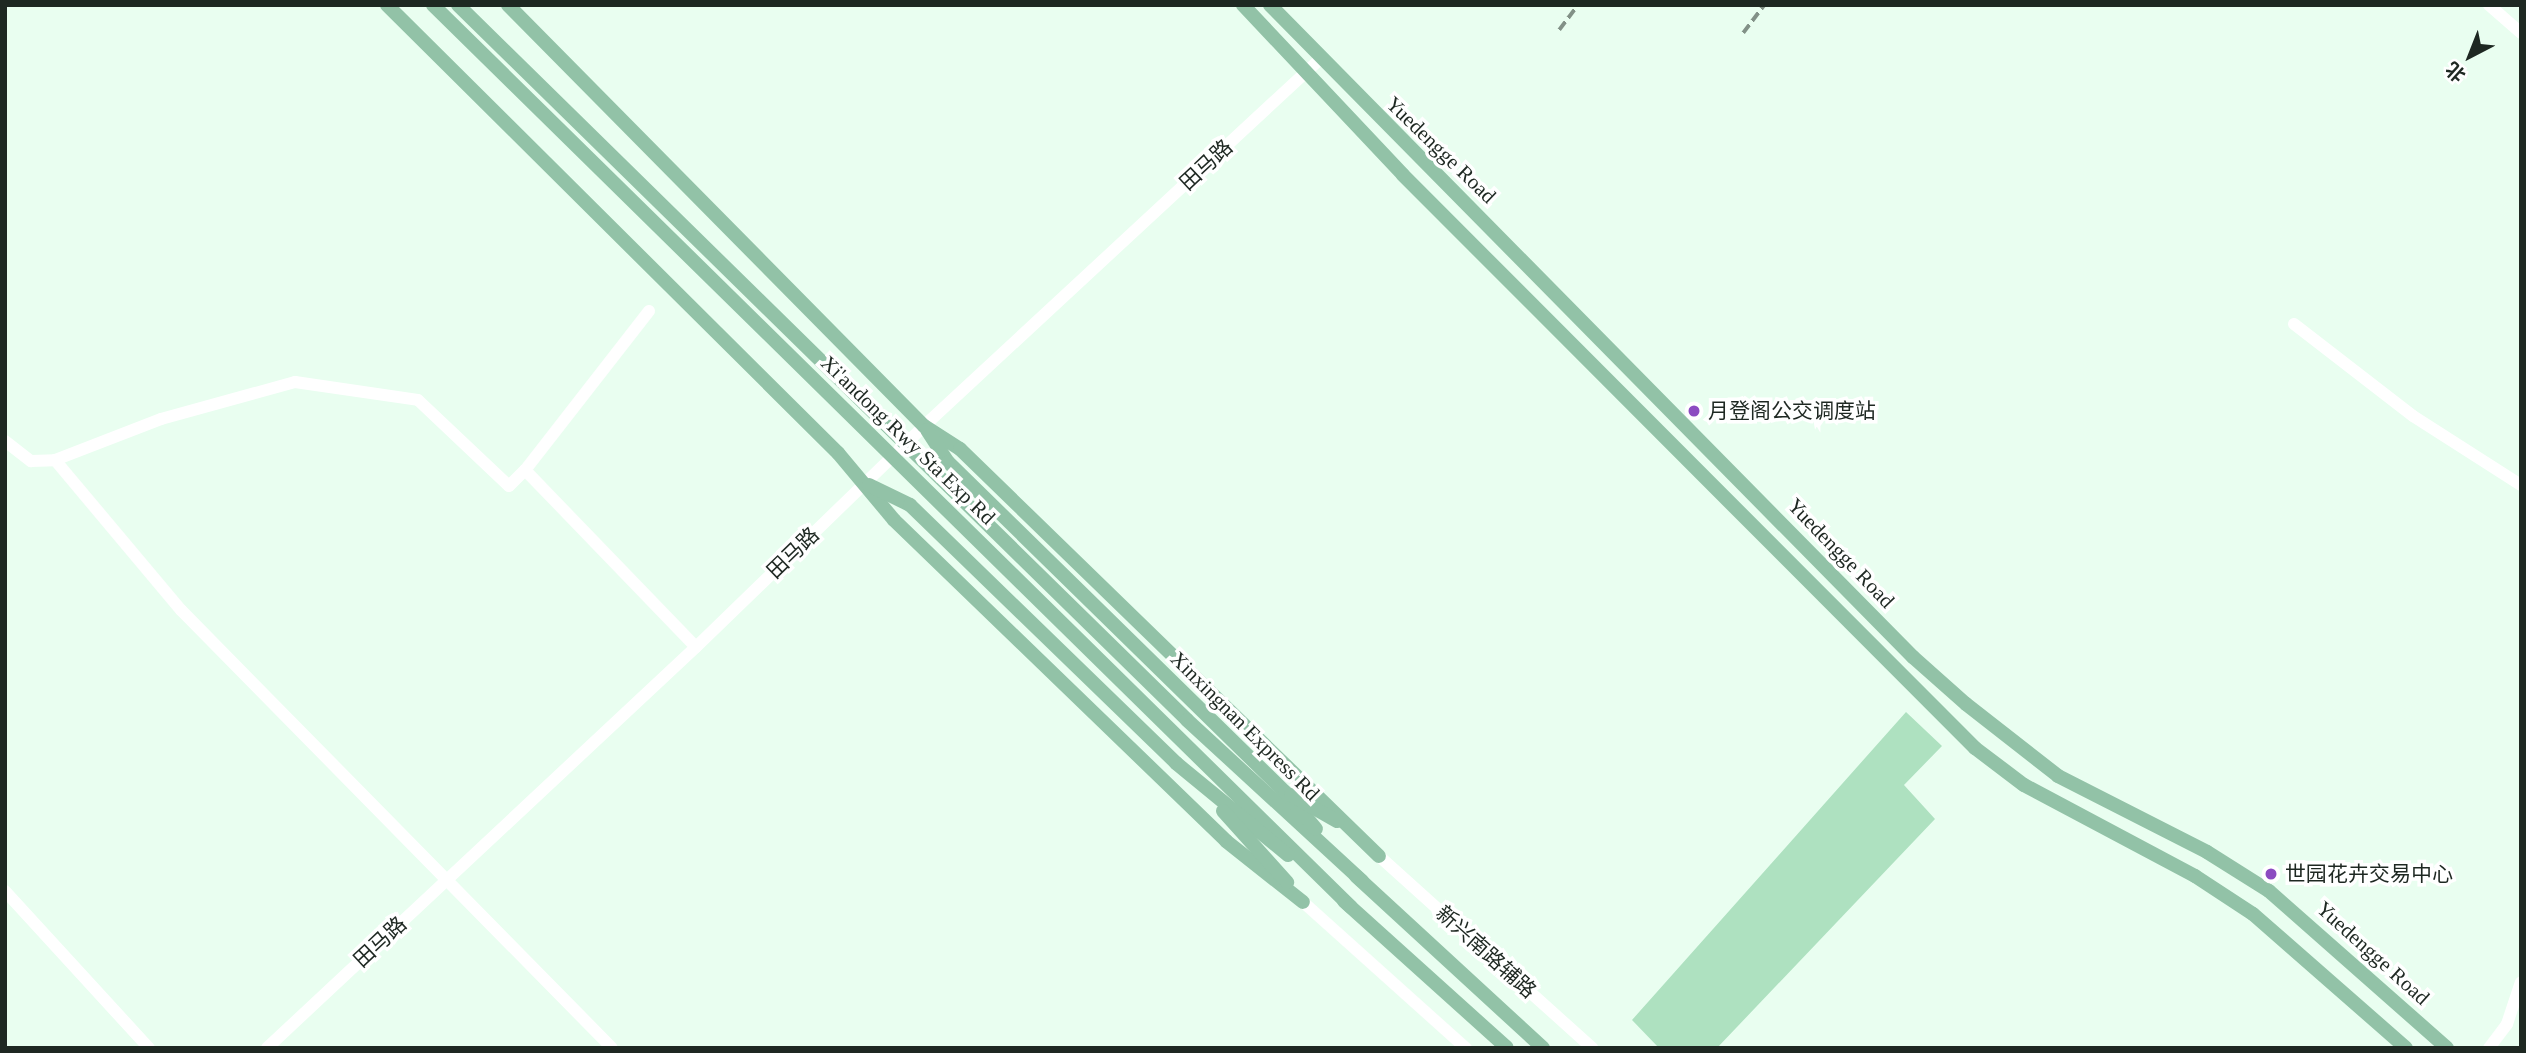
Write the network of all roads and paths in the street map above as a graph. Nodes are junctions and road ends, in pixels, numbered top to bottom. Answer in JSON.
{"nodes":[{"id":1,"x":387,"y":5,"type":"edge"},
{"id":2,"x":433,"y":5,"type":"edge"},
{"id":3,"x":458,"y":5,"type":"edge"},
{"id":4,"x":508,"y":5,"type":"edge"},
{"id":5,"x":1243,"y":5,"type":"edge"},
{"id":6,"x":1270,"y":5,"type":"edge"},
{"id":7,"x":2489,"y":5,"type":"edge"},
{"id":8,"x":2521,"y":33,"type":"edge"},
{"id":9,"x":1319,"y":60,"type":"junction"},
{"id":10,"x":1304,"y":73,"type":"junction"},
{"id":11,"x":649,"y":311,"type":"dead end"},
{"id":12,"x":2294,"y":324,"type":"dead end"},
{"id":13,"x":924,"y":426,"type":"junction"},
{"id":14,"x":5,"y":441,"type":"edge"},
{"id":15,"x":55,"y":460,"type":"junction"},
{"id":16,"x":525,"y":470,"type":"junction"},
{"id":17,"x":865,"y":482,"type":"junction"},
{"id":18,"x":2521,"y":485,"type":"edge"},
{"id":19,"x":696,"y":648,"type":"junction"},
{"id":20,"x":1176,"y":763,"type":"junction"},
{"id":21,"x":1284,"y":792,"type":"junction"},
{"id":22,"x":1379,"y":856,"type":"junction"},
{"id":23,"x":449,"y":877,"type":"junction"},
{"id":24,"x":1362,"y":881,"type":"junction"},
{"id":25,"x":5,"y":891,"type":"edge"},
{"id":26,"x":1303,"y":902,"type":"junction"},
{"id":27,"x":1351,"y":907,"type":"junction"},
{"id":28,"x":2521,"y":982,"type":"edge"},
{"id":29,"x":149,"y":1048,"type":"edge"},
{"id":30,"x":267,"y":1048,"type":"edge"},
{"id":31,"x":612,"y":1048,"type":"edge"},
{"id":32,"x":1466,"y":1048,"type":"edge"},
{"id":33,"x":1507,"y":1048,"type":"edge"},
{"id":34,"x":1544,"y":1048,"type":"edge"},
{"id":35,"x":1592,"y":1048,"type":"edge"},
{"id":36,"x":2406,"y":1048,"type":"edge"},
{"id":37,"x":2447,"y":1048,"type":"edge"},
{"id":38,"x":2489,"y":1048,"type":"edge"}],
"edges":[{"from":1,"to":17,"type":"main road"},
{"from":2,"to":27,"type":"main road","name":"Xi'andong Rwy Sta Exp Rd"},
{"from":3,"to":24,"type":"main road","name":"Xi'andong Rwy Sta Exp Rd"},
{"from":4,"to":13,"type":"main road"},
{"from":5,"to":10,"type":"main road","name":"Yuedengge Road"},
{"from":6,"to":9,"type":"main road","name":"Yuedengge Road"},
{"from":7,"to":8,"type":"street"},
{"from":9,"to":10,"type":"street","name":"田马路"},
{"from":9,"to":37,"type":"main road","name":"Yuedengge Road"},
{"from":10,"to":13,"type":"street","name":"田马路"},
{"from":10,"to":36,"type":"main road","name":"Yuedengge Road"},
{"from":11,"to":16,"type":"street"},
{"from":12,"to":18,"type":"street"},
{"from":13,"to":17,"type":"street","name":"田马路"},
{"from":13,"to":21,"type":"main road","name":"Xinxingnan Express Rd"},
{"from":13,"to":22,"type":"main road"},
{"from":14,"to":15,"type":"street"},
{"from":15,"to":16,"type":"street"},
{"from":15,"to":23,"type":"street"},
{"from":16,"to":19,"type":"street"},
{"from":17,"to":19,"type":"street","name":"田马路"},
{"from":17,"to":20,"type":"main road"},
{"from":17,"to":26,"type":"main road"},
{"from":19,"to":23,"type":"street","name":"田马路"},
{"from":20,"to":26,"type":"main road"},
{"from":20,"to":27,"type":"main road"},
{"from":21,"to":22,"type":"main road"},
{"from":21,"to":24,"type":"main road","name":"Xinxingnan Express Rd"},
{"from":22,"to":35,"type":"street","name":"新兴南路辅路"},
{"from":23,"to":30,"type":"street","name":"田马路"},
{"from":23,"to":31,"type":"street"},
{"from":24,"to":34,"type":"main road","name":"Xinxingnan Express Rd"},
{"from":25,"to":29,"type":"street"},
{"from":26,"to":32,"type":"street"},
{"from":27,"to":33,"type":"main road"},
{"from":28,"to":38,"type":"street"}]}
